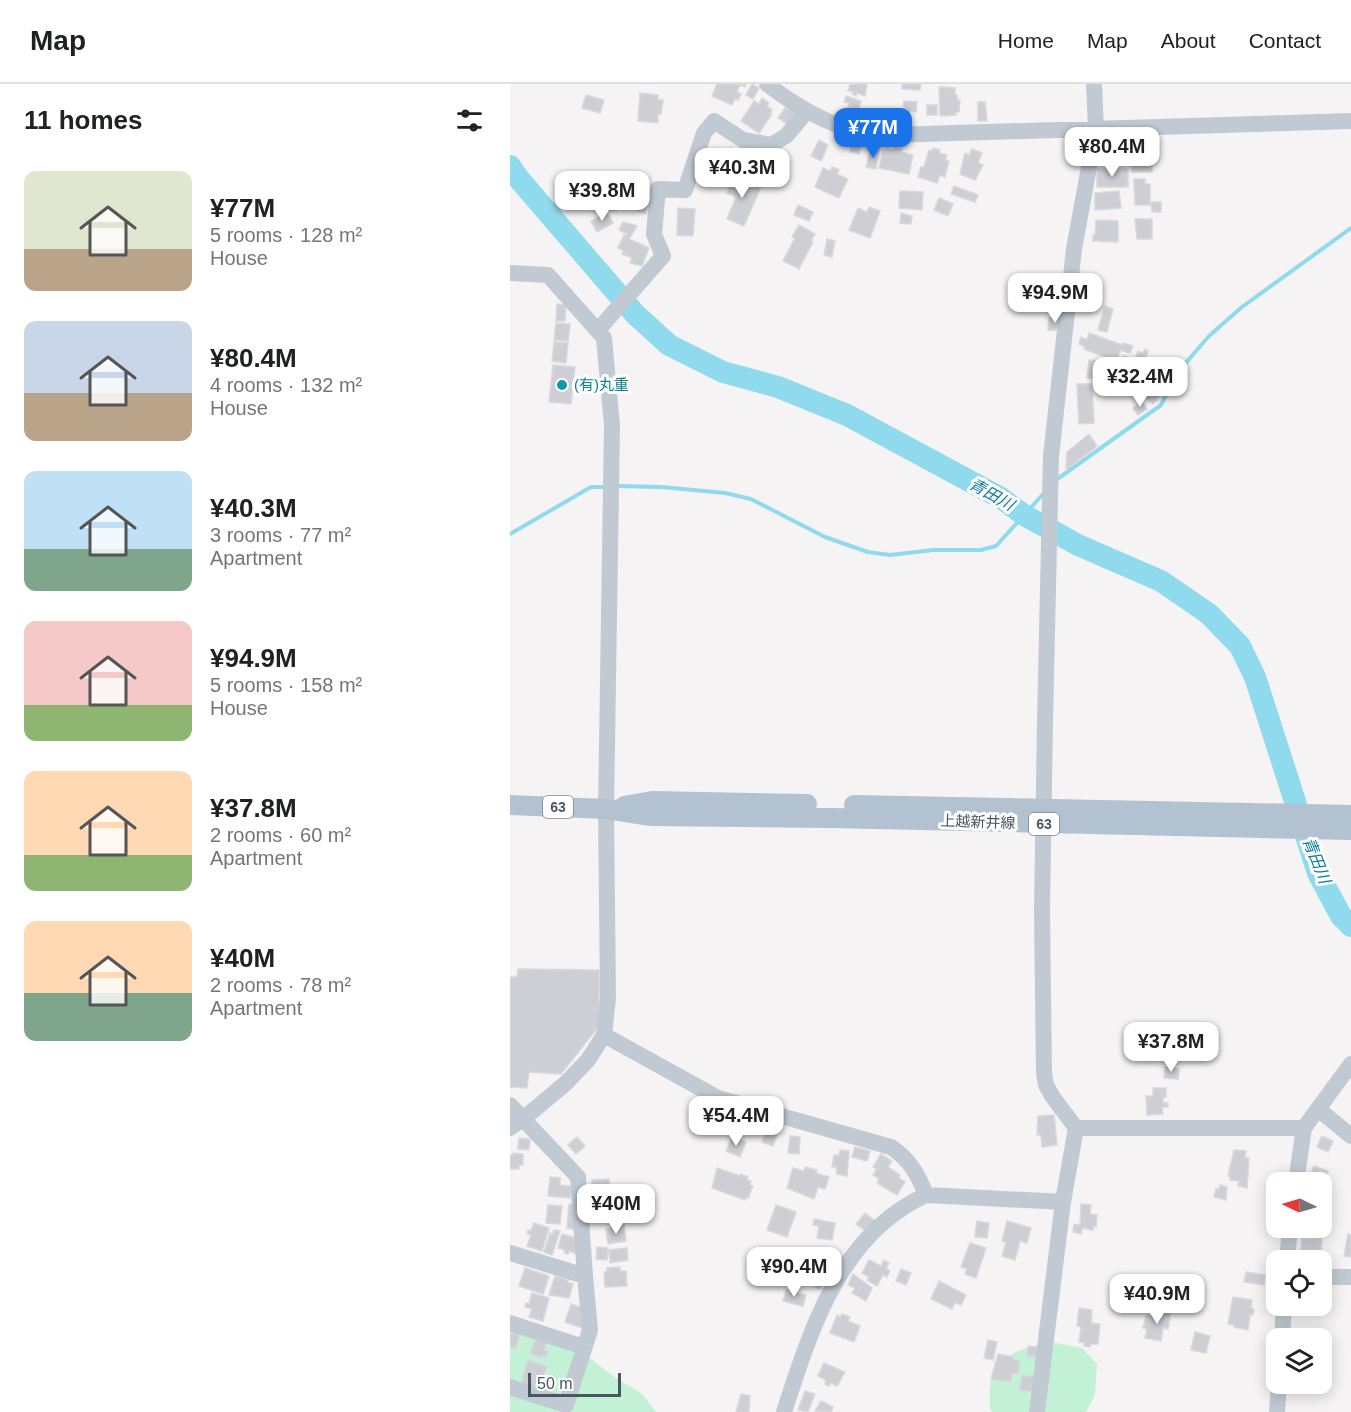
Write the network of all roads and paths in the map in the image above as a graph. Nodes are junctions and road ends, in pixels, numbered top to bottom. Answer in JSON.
{"nodes":[{"id":1,"x":767,"y":84,"type":"edge"},
{"id":2,"x":1094,"y":84,"type":"edge"},
{"id":3,"x":807,"y":111,"type":"junction"},
{"id":4,"x":1351,"y":121,"type":"edge"},
{"id":5,"x":1096,"y":129,"type":"junction"},
{"id":6,"x":510,"y":273,"type":"edge"},
{"id":7,"x":598,"y":330,"type":"junction"},
{"id":8,"x":510,"y":805,"type":"edge"},
{"id":9,"x":606,"y":809,"type":"junction"},
{"id":10,"x":1045,"y":816,"type":"junction"},
{"id":11,"x":1350,"y":822,"type":"edge"},
{"id":12,"x":604,"y":1035,"type":"junction"},
{"id":13,"x":1351,"y":1064,"type":"edge"},
{"id":14,"x":510,"y":1105,"type":"edge"},
{"id":15,"x":1318,"y":1109,"type":"junction"},
{"id":16,"x":517,"y":1124,"type":"edge"},
{"id":17,"x":1076,"y":1128,"type":"junction"},
{"id":18,"x":1304,"y":1128,"type":"junction"},
{"id":19,"x":1351,"y":1136,"type":"edge"},
{"id":20,"x":1297,"y":1172,"type":"edge"},
{"id":21,"x":926,"y":1195,"type":"junction"},
{"id":22,"x":1063,"y":1202,"type":"junction"},
{"id":23,"x":510,"y":1253,"type":"edge"},
{"id":24,"x":585,"y":1275,"type":"junction"},
{"id":25,"x":1332,"y":1277,"type":"edge"},
{"id":26,"x":1351,"y":1277,"type":"edge"},
{"id":27,"x":510,"y":1323,"type":"edge"},
{"id":28,"x":584,"y":1347,"type":"junction"},
{"id":29,"x":510,"y":1387,"type":"edge"},
{"id":30,"x":1278,"y":1394,"type":"edge"},
{"id":31,"x":784,"y":1412,"type":"edge"},
{"id":32,"x":1037,"y":1412,"type":"edge"},
{"id":33,"x":1277,"y":1412,"type":"edge"}],
"edges":[{"from":1,"to":3,"type":"street"},
{"from":2,"to":5,"type":"street"},
{"from":3,"to":5,"type":"street"},
{"from":3,"to":7,"type":"street"},
{"from":4,"to":5,"type":"street"},
{"from":5,"to":10,"type":"street"},
{"from":6,"to":7,"type":"street"},
{"from":7,"to":9,"type":"street"},
{"from":8,"to":9,"type":"main road","name":"上越新井線","number":"63"},
{"from":9,"to":10,"type":"main road","name":"上越新井線","number":"63"},
{"from":9,"to":12,"type":"street"},
{"from":10,"to":11,"type":"main road","name":"上越新井線","number":"63"},
{"from":10,"to":17,"type":"street"},
{"from":12,"to":16,"type":"street"},
{"from":12,"to":21,"type":"street"},
{"from":13,"to":15,"type":"street"},
{"from":14,"to":16,"type":"street"},
{"from":15,"to":18,"type":"street"},
{"from":15,"to":19,"type":"street"},
{"from":16,"to":24,"type":"street"},
{"from":17,"to":18,"type":"street"},
{"from":17,"to":22,"type":"street"},
{"from":18,"to":20,"type":"street"},
{"from":21,"to":22,"type":"street"},
{"from":21,"to":31,"type":"street"},
{"from":22,"to":32,"type":"street"},
{"from":23,"to":24,"type":"street"},
{"from":24,"to":28,"type":"street"},
{"from":25,"to":26,"type":"street"},
{"from":27,"to":28,"type":"street"},
{"from":28,"to":29,"type":"street"},
{"from":30,"to":33,"type":"street"}]}
